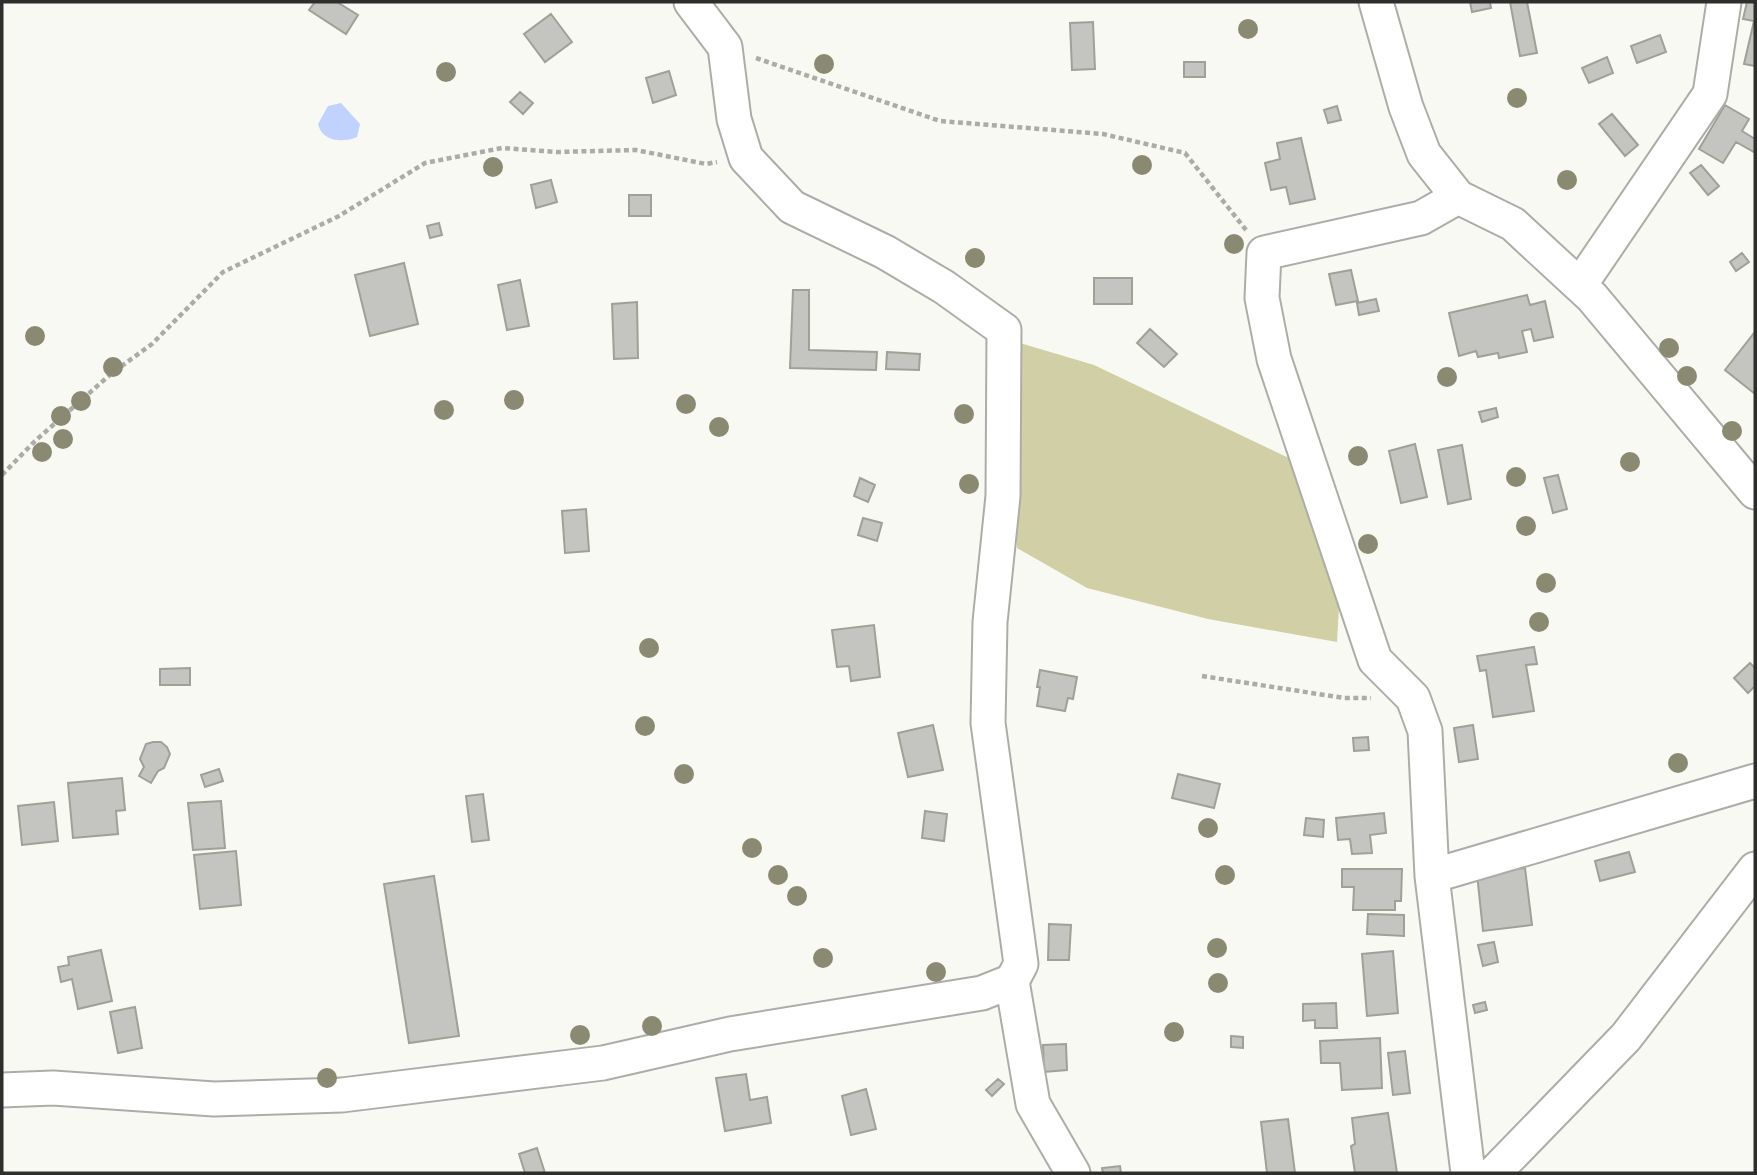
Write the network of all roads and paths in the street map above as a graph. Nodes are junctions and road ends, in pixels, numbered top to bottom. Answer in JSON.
{"nodes":[{"id":1,"x":691,"y":2,"type":"edge"},
{"id":2,"x":1376,"y":2,"type":"edge"},
{"id":3,"x":1724,"y":2,"type":"edge"},
{"id":4,"x":725,"y":47,"type":"junction"},
{"id":5,"x":746,"y":158,"type":"junction"},
{"id":6,"x":1458,"y":197,"type":"junction"},
{"id":7,"x":1264,"y":253,"type":"junction"},
{"id":8,"x":1580,"y":285,"type":"junction"},
{"id":9,"x":2,"y":475,"type":"edge"},
{"id":10,"x":1755,"y":492,"type":"edge"},
{"id":11,"x":1202,"y":676,"type":"dead end"},
{"id":12,"x":1413,"y":698,"type":"junction"},
{"id":13,"x":1755,"y":781,"type":"edge"},
{"id":14,"x":1755,"y":869,"type":"edge"},
{"id":15,"x":1432,"y":876,"type":"junction"},
{"id":16,"x":1012,"y":981,"type":"junction"},
{"id":17,"x":2,"y":1090,"type":"edge"},
{"id":18,"x":1073,"y":1173,"type":"edge"},
{"id":19,"x":1468,"y":1173,"type":"edge"},
{"id":20,"x":1494,"y":1173,"type":"edge"}],
"edges":[{"from":1,"to":4,"type":"street"},
{"from":2,"to":6,"type":"street"},
{"from":3,"to":8,"type":"street"},
{"from":4,"to":5,"type":"street"},
{"from":4,"to":7,"type":"path"},
{"from":5,"to":9,"type":"path"},
{"from":5,"to":16,"type":"street"},
{"from":6,"to":7,"type":"street"},
{"from":6,"to":8,"type":"street"},
{"from":7,"to":12,"type":"street"},
{"from":8,"to":10,"type":"street"},
{"from":11,"to":12,"type":"path"},
{"from":12,"to":15,"type":"street"},
{"from":13,"to":15,"type":"street"},
{"from":14,"to":20,"type":"street"},
{"from":15,"to":19,"type":"street"},
{"from":16,"to":17,"type":"street"},
{"from":16,"to":18,"type":"street"}]}
